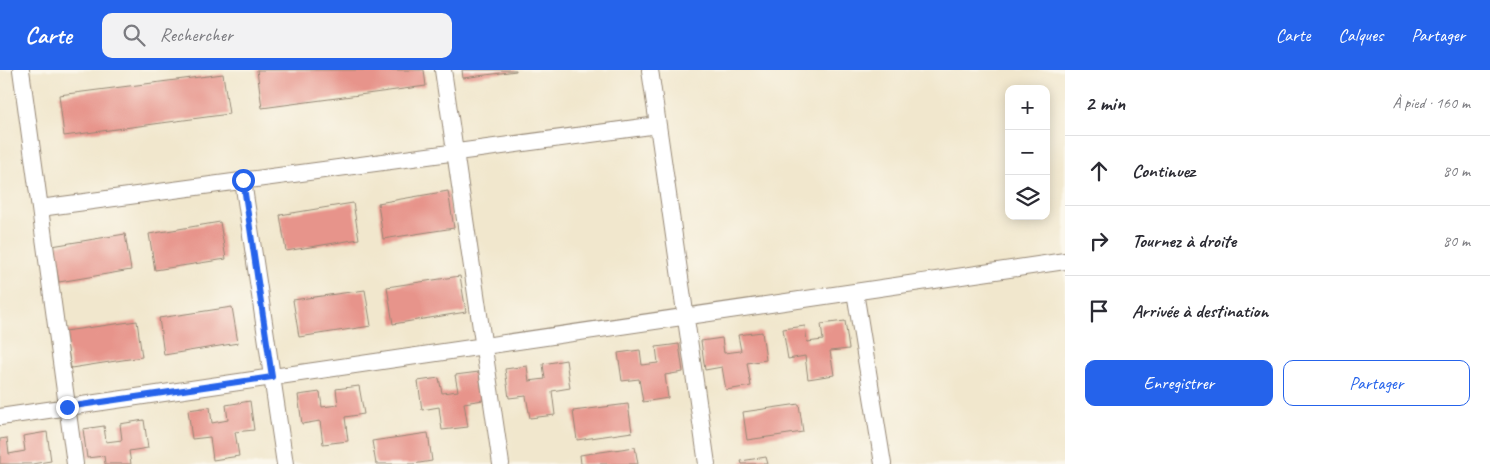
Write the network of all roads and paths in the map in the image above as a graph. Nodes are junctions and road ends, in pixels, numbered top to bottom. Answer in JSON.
{"nodes":[{"id":1,"x":21,"y":70,"type":"edge"},
{"id":2,"x":443,"y":70,"type":"edge"},
{"id":3,"x":650,"y":70,"type":"edge"},
{"id":4,"x":658,"y":125,"type":"junction"},
{"id":5,"x":455,"y":152,"type":"junction"},
{"id":6,"x":243,"y":180,"type":"junction"},
{"id":7,"x":40,"y":208,"type":"junction"},
{"id":8,"x":1065,"y":261,"type":"edge"},
{"id":9,"x":855,"y":292,"type":"junction"},
{"id":10,"x":686,"y":316,"type":"junction"},
{"id":11,"x":484,"y":346,"type":"junction"},
{"id":12,"x":272,"y":377,"type":"junction"},
{"id":13,"x":67,"y":407,"type":"junction"},
{"id":14,"x":0,"y":417,"type":"edge"},
{"id":15,"x":75,"y":464,"type":"edge"},
{"id":16,"x":285,"y":464,"type":"edge"},
{"id":17,"x":501,"y":464,"type":"edge"},
{"id":18,"x":707,"y":464,"type":"edge"},
{"id":19,"x":883,"y":464,"type":"edge"}],
"edges":[{"from":1,"to":7,"type":"street"},
{"from":2,"to":5,"type":"street"},
{"from":3,"to":4,"type":"street"},
{"from":4,"to":5,"type":"street"},
{"from":4,"to":10,"type":"street"},
{"from":5,"to":6,"type":"street"},
{"from":5,"to":11,"type":"street"},
{"from":6,"to":7,"type":"street"},
{"from":6,"to":12,"type":"street"},
{"from":7,"to":13,"type":"street"},
{"from":8,"to":9,"type":"street"},
{"from":9,"to":10,"type":"street"},
{"from":9,"to":19,"type":"street"},
{"from":10,"to":11,"type":"street"},
{"from":10,"to":18,"type":"street"},
{"from":11,"to":12,"type":"street"},
{"from":11,"to":17,"type":"street"},
{"from":12,"to":13,"type":"street"},
{"from":12,"to":16,"type":"street"},
{"from":13,"to":14,"type":"street"},
{"from":13,"to":15,"type":"street"}]}
